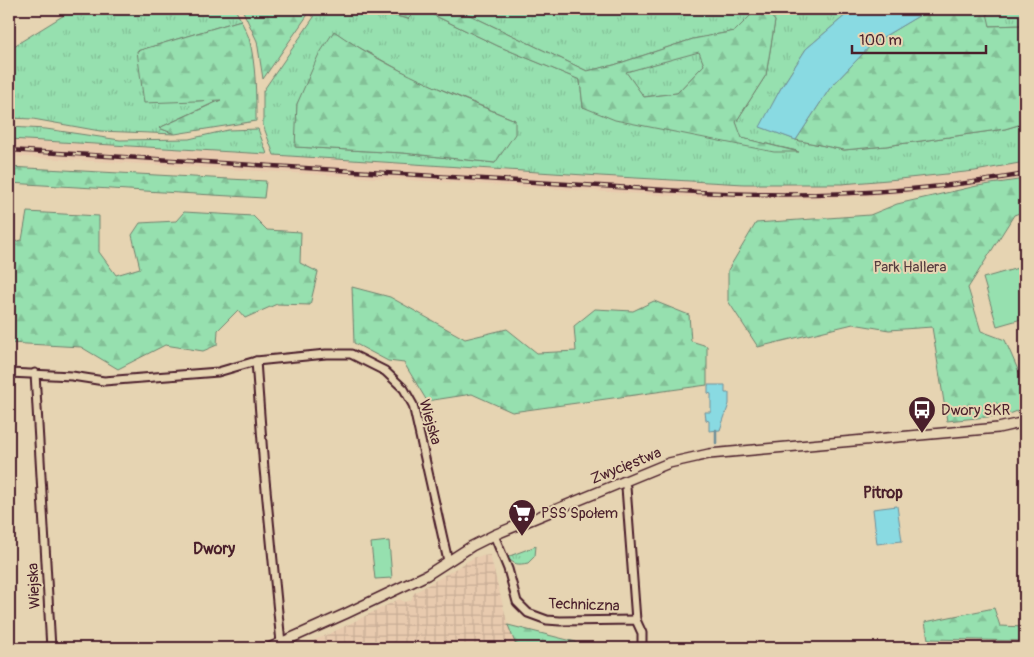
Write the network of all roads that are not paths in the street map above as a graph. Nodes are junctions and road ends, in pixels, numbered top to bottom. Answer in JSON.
{"nodes":[{"id":1,"x":256,"y":361,"type":"junction"},
{"id":2,"x":9,"y":373,"type":"edge"},
{"id":3,"x":35,"y":373,"type":"junction"},
{"id":4,"x":1025,"y":422,"type":"edge"},
{"id":5,"x":624,"y":481,"type":"junction"},
{"id":6,"x":494,"y":535,"type":"junction"},
{"id":7,"x":448,"y":561,"type":"junction"},
{"id":8,"x":636,"y":620,"type":"junction"},
{"id":9,"x":281,"y":642,"type":"junction"},
{"id":10,"x":51,"y":648,"type":"edge"},
{"id":11,"x":269,"y":648,"type":"edge"},
{"id":12,"x":642,"y":648,"type":"edge"}],
"edges":[{"from":1,"to":3,"type":"street","name":"Wiejska"},
{"from":1,"to":7,"type":"street","name":"Wiejska"},
{"from":1,"to":9,"type":"street"},
{"from":2,"to":3,"type":"street","name":"Wiejska"},
{"from":3,"to":10,"type":"street","name":"Wiejska"},
{"from":4,"to":5,"type":"street","name":"Zwycięstwa"},
{"from":5,"to":6,"type":"street","name":"Zwycięstwa"},
{"from":5,"to":8,"type":"street","name":"Techniczna"},
{"from":6,"to":7,"type":"street","name":"Zwycięstwa"},
{"from":6,"to":8,"type":"street","name":"Techniczna"},
{"from":7,"to":9,"type":"street","name":"Zwycięstwa"},
{"from":8,"to":12,"type":"street","name":"Techniczna"},
{"from":9,"to":11,"type":"street","name":"Zwycięstwa"}]}
